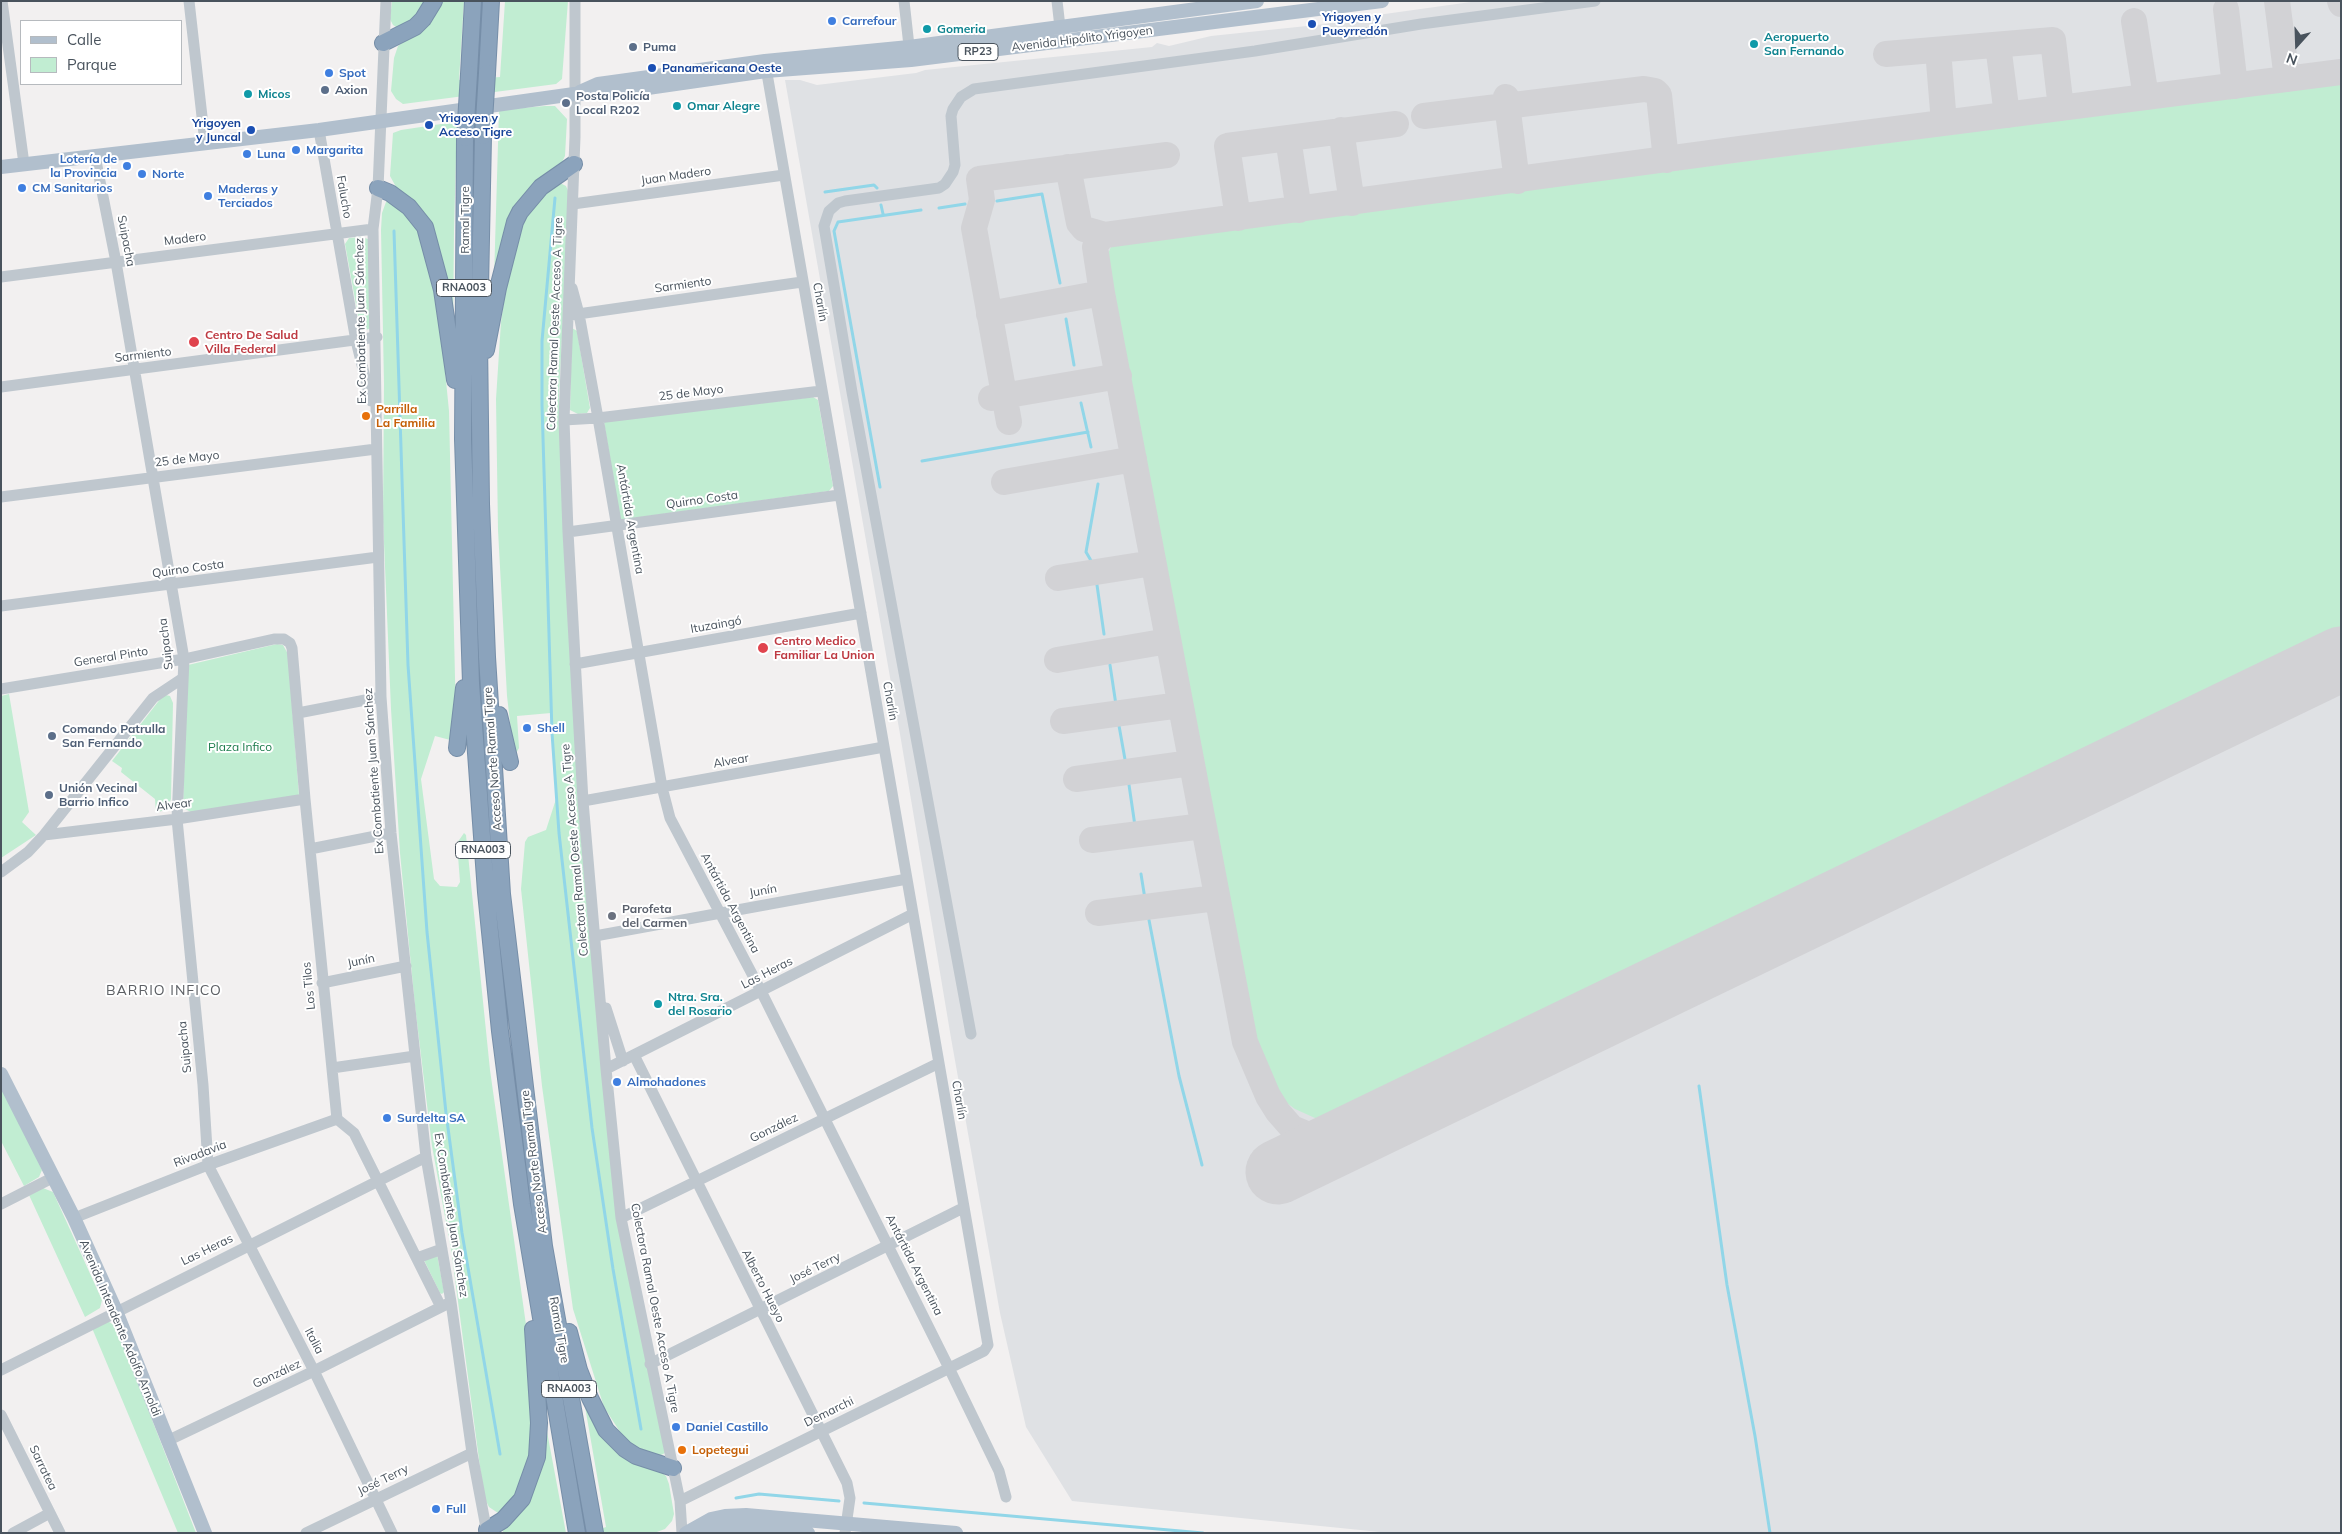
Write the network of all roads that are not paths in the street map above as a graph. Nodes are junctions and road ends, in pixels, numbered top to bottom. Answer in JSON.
{"nodes":[{"id":1,"x":2,"y":1,"type":"edge"},
{"id":2,"x":189,"y":1,"type":"edge"},
{"id":3,"x":386,"y":1,"type":"edge"},
{"id":4,"x":434,"y":1,"type":"edge"},
{"id":5,"x":473,"y":1,"type":"edge"},
{"id":6,"x":491,"y":1,"type":"edge"},
{"id":7,"x":575,"y":1,"type":"edge"},
{"id":8,"x":904,"y":1,"type":"edge"},
{"id":9,"x":1057,"y":1,"type":"edge"},
{"id":10,"x":1257,"y":1,"type":"edge"},
{"id":11,"x":1382,"y":1,"type":"edge"},
{"id":12,"x":1595,"y":1,"type":"edge"},
{"id":13,"x":1360,"y":3,"type":"edge"},
{"id":14,"x":1208,"y":4,"type":"edge"},
{"id":15,"x":1161,"y":14,"type":"junction"},
{"id":16,"x":1060,"y":27,"type":"junction"},
{"id":17,"x":1164,"y":29,"type":"junction"},
{"id":18,"x":383,"y":43,"type":"junction"},
{"id":19,"x":910,"y":53,"type":"junction"},
{"id":20,"x":6,"y":57,"type":"edge"},
{"id":21,"x":765,"y":66,"type":"junction"},
{"id":22,"x":574,"y":94,"type":"junction"},
{"id":23,"x":381,"y":121,"type":"junction"},
{"id":24,"x":319,"y":130,"type":"junction"},
{"id":25,"x":206,"y":143,"type":"junction"},
{"id":26,"x":95,"y":156,"type":"junction"},
{"id":27,"x":24,"y":164,"type":"junction"},
{"id":28,"x":574,"y":164,"type":"junction"},
{"id":29,"x":1,"y":167,"type":"edge"},
{"id":30,"x":784,"y":175,"type":"junction"},
{"id":31,"x":378,"y":188,"type":"junction"},
{"id":32,"x":573,"y":204,"type":"junction"},
{"id":33,"x":373,"y":229,"type":"junction"},
{"id":34,"x":337,"y":233,"type":"junction"},
{"id":35,"x":116,"y":262,"type":"junction"},
{"id":36,"x":1,"y":277,"type":"edge"},
{"id":37,"x":569,"y":277,"type":"junction"},
{"id":38,"x":802,"y":282,"type":"junction"},
{"id":39,"x":579,"y":314,"type":"junction"},
{"id":40,"x":567,"y":316,"type":"junction"},
{"id":41,"x":376,"y":337,"type":"junction"},
{"id":42,"x":356,"y":341,"type":"junction"},
{"id":43,"x":134,"y":370,"type":"junction"},
{"id":44,"x":1,"y":387,"type":"edge"},
{"id":45,"x":821,"y":391,"type":"junction"},
{"id":46,"x":375,"y":415,"type":"junction"},
{"id":47,"x":598,"y":418,"type":"junction"},
{"id":48,"x":480,"y":420,"type":"junction"},
{"id":49,"x":564,"y":420,"type":"junction"},
{"id":50,"x":463,"y":439,"type":"junction"},
{"id":51,"x":376,"y":448,"type":"junction"},
{"id":52,"x":152,"y":477,"type":"junction"},
{"id":53,"x":839,"y":496,"type":"junction"},
{"id":54,"x":1,"y":497,"type":"edge"},
{"id":55,"x":617,"y":526,"type":"junction"},
{"id":56,"x":568,"y":532,"type":"junction"},
{"id":57,"x":378,"y":557,"type":"junction"},
{"id":58,"x":171,"y":585,"type":"junction"},
{"id":59,"x":1,"y":606,"type":"edge"},
{"id":60,"x":861,"y":614,"type":"junction"},
{"id":61,"x":284,"y":639,"type":"joint"},
{"id":62,"x":469,"y":639,"type":"junction"},
{"id":63,"x":638,"y":653,"type":"junction"},
{"id":64,"x":487,"y":657,"type":"junction"},
{"id":65,"x":184,"y":659,"type":"junction"},
{"id":66,"x":575,"y":664,"type":"junction"},
{"id":67,"x":183,"y":678,"type":"junction"},
{"id":68,"x":1,"y":689,"type":"edge"},
{"id":69,"x":381,"y":697,"type":"junction"},
{"id":70,"x":298,"y":713,"type":"junction"},
{"id":71,"x":884,"y":747,"type":"junction"},
{"id":72,"x":456,"y":748,"type":"dead end"},
{"id":73,"x":510,"y":762,"type":"dead end"},
{"id":74,"x":662,"y":787,"type":"junction"},
{"id":75,"x":304,"y":799,"type":"junction"},
{"id":76,"x":583,"y":801,"type":"junction"},
{"id":77,"x":177,"y":819,"type":"junction"},
{"id":78,"x":470,"y":830,"type":"dead end"},
{"id":79,"x":391,"y":833,"type":"junction"},
{"id":80,"x":44,"y":835,"type":"junction"},
{"id":81,"x":310,"y":849,"type":"junction"},
{"id":82,"x":508,"y":866,"type":"dead end"},
{"id":83,"x":1,"y":872,"type":"edge"},
{"id":84,"x":907,"y":879,"type":"junction"},
{"id":85,"x":486,"y":892,"type":"junction"},
{"id":86,"x":720,"y":913,"type":"junction"},
{"id":87,"x":913,"y":914,"type":"junction"},
{"id":88,"x":595,"y":936,"type":"junction"},
{"id":89,"x":406,"y":966,"type":"junction"},
{"id":90,"x":322,"y":983,"type":"junction"},
{"id":91,"x":600,"y":989,"type":"junction"},
{"id":92,"x":761,"y":991,"type":"junction"},
{"id":93,"x":516,"y":1014,"type":"junction"},
{"id":94,"x":971,"y":1034,"type":"dead end"},
{"id":95,"x":634,"y":1055,"type":"junction"},
{"id":96,"x":415,"y":1056,"type":"junction"},
{"id":97,"x":623,"y":1061,"type":"junction"},
{"id":98,"x":939,"y":1063,"type":"junction"},
{"id":99,"x":332,"y":1068,"type":"junction"},
{"id":100,"x":606,"y":1069,"type":"junction"},
{"id":101,"x":1,"y":1074,"type":"edge"},
{"id":102,"x":337,"y":1119,"type":"junction"},
{"id":103,"x":825,"y":1119,"type":"junction"},
{"id":104,"x":426,"y":1157,"type":"junction"},
{"id":105,"x":208,"y":1165,"type":"junction"},
{"id":106,"x":54,"y":1177,"type":"junction"},
{"id":107,"x":378,"y":1181,"type":"junction"},
{"id":108,"x":696,"y":1181,"type":"junction"},
{"id":109,"x":1,"y":1204,"type":"edge"},
{"id":110,"x":964,"y":1208,"type":"junction"},
{"id":111,"x":74,"y":1218,"type":"junction"},
{"id":112,"x":621,"y":1218,"type":"junction"},
{"id":113,"x":249,"y":1245,"type":"junction"},
{"id":114,"x":544,"y":1246,"type":"junction"},
{"id":115,"x":889,"y":1246,"type":"junction"},
{"id":116,"x":442,"y":1249,"type":"junction"},
{"id":117,"x":417,"y":1258,"type":"junction"},
{"id":118,"x":530,"y":1260,"type":"junction"},
{"id":119,"x":446,"y":1304,"type":"junction"},
{"id":120,"x":760,"y":1310,"type":"junction"},
{"id":121,"x":116,"y":1311,"type":"junction"},
{"id":122,"x":988,"y":1345,"type":"joint"},
{"id":123,"x":650,"y":1364,"type":"junction"},
{"id":124,"x":950,"y":1368,"type":"junction"},
{"id":125,"x":1,"y":1370,"type":"edge"},
{"id":126,"x":314,"y":1371,"type":"junction"},
{"id":127,"x":1,"y":1416,"type":"edge"},
{"id":128,"x":821,"y":1432,"type":"junction"},
{"id":129,"x":167,"y":1441,"type":"junction"},
{"id":130,"x":472,"y":1453,"type":"junction"},
{"id":131,"x":673,"y":1468,"type":"junction"},
{"id":132,"x":1006,"y":1497,"type":"dead end"},
{"id":133,"x":375,"y":1499,"type":"junction"},
{"id":134,"x":680,"y":1501,"type":"junction"},
{"id":135,"x":50,"y":1514,"type":"junction"},
{"id":136,"x":846,"y":1528,"type":"edge"},
{"id":137,"x":870,"y":1529,"type":"edge"},
{"id":138,"x":487,"y":1532,"type":"edge"},
{"id":139,"x":13,"y":1533,"type":"edge"},
{"id":140,"x":60,"y":1533,"type":"edge"},
{"id":141,"x":205,"y":1533,"type":"edge"},
{"id":142,"x":306,"y":1533,"type":"edge"},
{"id":143,"x":392,"y":1533,"type":"edge"},
{"id":144,"x":577,"y":1533,"type":"edge"},
{"id":145,"x":595,"y":1533,"type":"edge"},
{"id":146,"x":682,"y":1533,"type":"edge"},
{"id":147,"x":686,"y":1533,"type":"edge"},
{"id":148,"x":699,"y":1533,"type":"edge"},
{"id":149,"x":808,"y":1533,"type":"edge"},
{"id":150,"x":956,"y":1533,"type":"edge"}],
"edges":[{"from":1,"to":20,"type":"street"},
{"from":2,"to":25,"type":"street"},
{"from":3,"to":18,"type":"street","name":"Ex Combatiente Juan Sánchez"},
{"from":4,"to":18,"type":"highway"},
{"from":5,"to":50,"type":"highway","name":"Ramal Tigre","number":"RNA003","bridge":true},
{"from":6,"to":48,"type":"highway","name":"Ramal Tigre","number":"RNA003","bridge":true},
{"from":7,"to":22,"type":"street","name":"Colectora Ramal Oeste Acceso A Tigre"},
{"from":8,"to":19,"type":"street"},
{"from":9,"to":16,"type":"street"},
{"from":10,"to":14,"type":"main road","name":"Avenida Hipólito Yrigoyen","number":"RP23"},
{"from":11,"to":13,"type":"main road","name":"Avenida Hipólito Yrigoyen","number":"RP23"},
{"from":12,"to":94,"type":"street"},
{"from":13,"to":17,"type":"main road","name":"Avenida Hipólito Yrigoyen","number":"RP23"},
{"from":14,"to":15,"type":"main road","name":"Avenida Hipólito Yrigoyen","number":"RP23"},
{"from":15,"to":16,"type":"main road","name":"Avenida Hipólito Yrigoyen","number":"RP23"},
{"from":15,"to":17,"type":"main road"},
{"from":16,"to":19,"type":"main road","name":"Avenida Hipólito Yrigoyen","number":"RP23"},
{"from":17,"to":19,"type":"main road","name":"Avenida Hipólito Yrigoyen","number":"RP23"},
{"from":18,"to":23,"type":"street","name":"Ex Combatiente Juan Sánchez"},
{"from":19,"to":21,"type":"main road","name":"Avenida Hipólito Yrigoyen","number":"RP23"},
{"from":20,"to":27,"type":"street"},
{"from":21,"to":22,"type":"main road","name":"Avenida Hipólito Yrigoyen","number":"RP23"},
{"from":21,"to":30,"type":"street","name":"Charlín"},
{"from":22,"to":23,"type":"main road","name":"Avenida Hipólito Yrigoyen","number":"RP23"},
{"from":22,"to":28,"type":"street","name":"Colectora Ramal Oeste Acceso A Tigre"},
{"from":23,"to":24,"type":"main road","name":"Avenida Hipólito Yrigoyen","number":"RP23"},
{"from":23,"to":31,"type":"street","name":"Ex Combatiente Juan Sánchez"},
{"from":24,"to":25,"type":"main road","name":"Avenida Hipólito Yrigoyen","number":"RP23"},
{"from":24,"to":34,"type":"street","name":"Falucho"},
{"from":25,"to":26,"type":"main road","name":"Avenida Hipólito Yrigoyen","number":"RP23"},
{"from":26,"to":27,"type":"main road","name":"Avenida Hipólito Yrigoyen","number":"RP23"},
{"from":26,"to":35,"type":"street","name":"Suipacha"},
{"from":27,"to":29,"type":"main road","name":"Avenida Hipólito Yrigoyen","number":"RP23"},
{"from":28,"to":32,"type":"street","name":"Colectora Ramal Oeste Acceso A Tigre"},
{"from":28,"to":48,"type":"highway"},
{"from":30,"to":32,"type":"street","name":"Juan Madero"},
{"from":30,"to":38,"type":"street","name":"Charlín"},
{"from":31,"to":33,"type":"street","name":"Ex Combatiente Juan Sánchez"},
{"from":31,"to":50,"type":"highway"},
{"from":32,"to":37,"type":"street","name":"Colectora Ramal Oeste Acceso A Tigre"},
{"from":33,"to":34,"type":"street","name":"Madero"},
{"from":33,"to":41,"type":"street","name":"Ex Combatiente Juan Sánchez"},
{"from":34,"to":35,"type":"street","name":"Madero"},
{"from":34,"to":42,"type":"street","name":"Falucho"},
{"from":35,"to":36,"type":"street","name":"Madero"},
{"from":35,"to":43,"type":"street","name":"Suipacha"},
{"from":37,"to":39,"type":"street","name":"Antártida Argentina"},
{"from":37,"to":40,"type":"street","name":"Colectora Ramal Oeste Acceso A Tigre"},
{"from":38,"to":39,"type":"street","name":"Sarmiento"},
{"from":38,"to":45,"type":"street","name":"Charlín"},
{"from":39,"to":40,"type":"street","name":"Sarmiento"},
{"from":39,"to":47,"type":"street","name":"Antártida Argentina"},
{"from":40,"to":49,"type":"street","name":"Colectora Ramal Oeste Acceso A Tigre"},
{"from":41,"to":42,"type":"street","name":"Sarmiento"},
{"from":41,"to":46,"type":"street","name":"Ex Combatiente Juan Sánchez"},
{"from":42,"to":43,"type":"street","name":"Sarmiento"},
{"from":42,"to":46,"type":"street","name":"Falucho"},
{"from":43,"to":44,"type":"street","name":"Sarmiento"},
{"from":43,"to":52,"type":"street","name":"Suipacha"},
{"from":45,"to":47,"type":"street","name":"25 de Mayo"},
{"from":45,"to":53,"type":"street","name":"Charlín"},
{"from":46,"to":51,"type":"street","name":"Ex Combatiente Juan Sánchez"},
{"from":47,"to":49,"type":"street","name":"25 de Mayo"},
{"from":47,"to":55,"type":"street","name":"Antártida Argentina"},
{"from":48,"to":64,"type":"highway","name":"Acceso Norte Ramal Tigre","number":"RNA003"},
{"from":49,"to":56,"type":"street","name":"Colectora Ramal Oeste Acceso A Tigre"},
{"from":50,"to":62,"type":"highway","name":"Acceso Norte Ramal Tigre","number":"RNA003"},
{"from":51,"to":52,"type":"street","name":"25 de Mayo"},
{"from":51,"to":57,"type":"street","name":"Ex Combatiente Juan Sánchez"},
{"from":52,"to":54,"type":"street","name":"25 de Mayo"},
{"from":52,"to":58,"type":"street","name":"Suipacha"},
{"from":53,"to":55,"type":"street","name":"Quirno Costa"},
{"from":53,"to":60,"type":"street","name":"Charlín"},
{"from":55,"to":56,"type":"street","name":"Quirno Costa"},
{"from":55,"to":63,"type":"street","name":"Antártida Argentina"},
{"from":56,"to":66,"type":"street","name":"Colectora Ramal Oeste Acceso A Tigre"},
{"from":57,"to":58,"type":"street","name":"Quirno Costa"},
{"from":57,"to":69,"type":"street","name":"Ex Combatiente Juan Sánchez"},
{"from":58,"to":59,"type":"street","name":"Quirno Costa"},
{"from":58,"to":65,"type":"street","name":"Suipacha"},
{"from":60,"to":63,"type":"street","name":"Ituzaingó"},
{"from":60,"to":71,"type":"street","name":"Charlín"},
{"from":61,"to":65,"type":"street","name":"General Pinto"},
{"from":61,"to":70,"type":"street","name":"Los Tilos"},
{"from":62,"to":72,"type":"highway"},
{"from":62,"to":85,"type":"highway","name":"Acceso Norte Ramal Tigre","number":"RNA003"},
{"from":63,"to":66,"type":"street","name":"Ituzaingó"},
{"from":63,"to":74,"type":"street","name":"Antártida Argentina"},
{"from":64,"to":73,"type":"highway"},
{"from":64,"to":93,"type":"highway","name":"Acceso Norte Ramal Tigre","number":"RNA003"},
{"from":65,"to":67,"type":"street","name":"Suipacha"},
{"from":65,"to":68,"type":"street","name":"General Pinto"},
{"from":66,"to":76,"type":"street","name":"Colectora Ramal Oeste Acceso A Tigre"},
{"from":67,"to":77,"type":"street","name":"Suipacha"},
{"from":67,"to":80,"type":"street"},
{"from":69,"to":70,"type":"street"},
{"from":69,"to":79,"type":"street","name":"Ex Combatiente Juan Sánchez"},
{"from":70,"to":75,"type":"street","name":"Los Tilos"},
{"from":71,"to":74,"type":"street","name":"Alvear"},
{"from":71,"to":84,"type":"street","name":"Charlín"},
{"from":74,"to":76,"type":"street","name":"Alvear"},
{"from":74,"to":86,"type":"street","name":"Antártida Argentina"},
{"from":75,"to":77,"type":"street","name":"Alvear"},
{"from":75,"to":81,"type":"street","name":"Los Tilos"},
{"from":76,"to":88,"type":"street","name":"Colectora Ramal Oeste Acceso A Tigre"},
{"from":77,"to":80,"type":"street","name":"Alvear"},
{"from":77,"to":105,"type":"street","name":"Suipacha"},
{"from":78,"to":85,"type":"highway"},
{"from":79,"to":81,"type":"street"},
{"from":79,"to":89,"type":"street","name":"Ex Combatiente Juan Sánchez"},
{"from":80,"to":83,"type":"street"},
{"from":81,"to":90,"type":"street","name":"Los Tilos"},
{"from":82,"to":93,"type":"highway"},
{"from":84,"to":86,"type":"street","name":"Junín"},
{"from":84,"to":87,"type":"street","name":"Charlín"},
{"from":85,"to":118,"type":"highway","name":"Acceso Norte Ramal Tigre","number":"RNA003"},
{"from":86,"to":88,"type":"street","name":"Junín"},
{"from":86,"to":92,"type":"street","name":"Antártida Argentina"},
{"from":87,"to":92,"type":"street","name":"Las Heras"},
{"from":87,"to":98,"type":"street","name":"Charlín"},
{"from":88,"to":91,"type":"street","name":"Colectora Ramal Oeste Acceso A Tigre"},
{"from":89,"to":90,"type":"street","name":"Junín"},
{"from":89,"to":96,"type":"street","name":"Ex Combatiente Juan Sánchez"},
{"from":90,"to":99,"type":"street","name":"Los Tilos"},
{"from":91,"to":97,"type":"street"},
{"from":91,"to":100,"type":"street","name":"Colectora Ramal Oeste Acceso A Tigre"},
{"from":92,"to":95,"type":"street","name":"Las Heras"},
{"from":92,"to":103,"type":"street","name":"Antártida Argentina"},
{"from":93,"to":114,"type":"highway","name":"Acceso Norte Ramal Tigre","number":"RNA003"},
{"from":95,"to":97,"type":"street","name":"Las Heras"},
{"from":95,"to":108,"type":"street","name":"Alberto Hueyo"},
{"from":96,"to":99,"type":"street"},
{"from":96,"to":104,"type":"street","name":"Ex Combatiente Juan Sánchez"},
{"from":97,"to":100,"type":"street","name":"Las Heras"},
{"from":98,"to":103,"type":"street","name":"González"},
{"from":98,"to":110,"type":"street","name":"Charlín"},
{"from":99,"to":102,"type":"street","name":"Los Tilos"},
{"from":100,"to":112,"type":"street","name":"Colectora Ramal Oeste Acceso A Tigre"},
{"from":101,"to":106,"type":"main road","name":"Avenida Intendente Adolfo Arnoldi"},
{"from":102,"to":105,"type":"street","name":"Rivadavia"},
{"from":102,"to":107,"type":"street"},
{"from":103,"to":108,"type":"street","name":"González"},
{"from":103,"to":115,"type":"street","name":"Antártida Argentina"},
{"from":104,"to":107,"type":"street","name":"Las Heras"},
{"from":104,"to":116,"type":"street","name":"Ex Combatiente Juan Sánchez"},
{"from":105,"to":111,"type":"street","name":"Rivadavia"},
{"from":105,"to":113,"type":"street","name":"Italia"},
{"from":106,"to":109,"type":"street"},
{"from":106,"to":111,"type":"main road","name":"Avenida Intendente Adolfo Arnoldi"},
{"from":107,"to":113,"type":"street","name":"Las Heras"},
{"from":107,"to":117,"type":"street"},
{"from":108,"to":112,"type":"street","name":"González"},
{"from":108,"to":120,"type":"street","name":"Alberto Hueyo"},
{"from":110,"to":115,"type":"street","name":"José Terry"},
{"from":110,"to":122,"type":"street","name":"Charlín"},
{"from":111,"to":121,"type":"main road","name":"Avenida Intendente Adolfo Arnoldi"},
{"from":112,"to":123,"type":"street","name":"Colectora Ramal Oeste Acceso A Tigre"},
{"from":113,"to":121,"type":"street","name":"Las Heras"},
{"from":113,"to":126,"type":"street","name":"Italia"},
{"from":114,"to":131,"type":"highway"},
{"from":114,"to":145,"type":"highway","name":"Ramal Tigre","number":"RNA003"},
{"from":115,"to":120,"type":"street","name":"José Terry"},
{"from":115,"to":124,"type":"street","name":"Antártida Argentina"},
{"from":116,"to":117,"type":"street"},
{"from":116,"to":119,"type":"street","name":"Ex Combatiente Juan Sánchez"},
{"from":117,"to":119,"type":"street"},
{"from":118,"to":138,"type":"highway"},
{"from":118,"to":144,"type":"highway","name":"Ramal Tigre","number":"RNA003"},
{"from":119,"to":126,"type":"street","name":"González"},
{"from":119,"to":130,"type":"street","name":"Ex Combatiente Juan Sánchez"},
{"from":120,"to":123,"type":"street","name":"José Terry"},
{"from":120,"to":128,"type":"street","name":"Alberto Hueyo"},
{"from":121,"to":125,"type":"street","name":"Las Heras"},
{"from":121,"to":129,"type":"main road","name":"Avenida Intendente Adolfo Arnoldi"},
{"from":122,"to":124,"type":"street","name":"Demarchi"},
{"from":123,"to":131,"type":"street","name":"Colectora Ramal Oeste Acceso A Tigre"},
{"from":124,"to":128,"type":"street","name":"Demarchi"},
{"from":124,"to":132,"type":"street","name":"Antártida Argentina"},
{"from":126,"to":129,"type":"street","name":"González"},
{"from":126,"to":133,"type":"street","name":"Italia"},
{"from":127,"to":135,"type":"street","name":"Sarratea"},
{"from":128,"to":134,"type":"street","name":"Demarchi"},
{"from":128,"to":136,"type":"street","name":"Alberto Hueyo"},
{"from":129,"to":141,"type":"main road","name":"Avenida Intendente Adolfo Arnoldi"},
{"from":130,"to":133,"type":"street","name":"José Terry"},
{"from":130,"to":138,"type":"street","name":"Ex Combatiente Juan Sánchez"},
{"from":131,"to":134,"type":"street","name":"Colectora Ramal Oeste Acceso A Tigre"},
{"from":133,"to":142,"type":"street","name":"José Terry"},
{"from":133,"to":143,"type":"street","name":"Italia"},
{"from":134,"to":146,"type":"street","name":"Colectora Ramal Oeste Acceso A Tigre"},
{"from":135,"to":139,"type":"street"},
{"from":135,"to":140,"type":"street","name":"Sarratea"},
{"from":136,"to":137,"type":"main road"},
{"from":136,"to":147,"type":"main road"},
{"from":137,"to":150,"type":"main road"},
{"from":148,"to":149,"type":"main road"}]}
